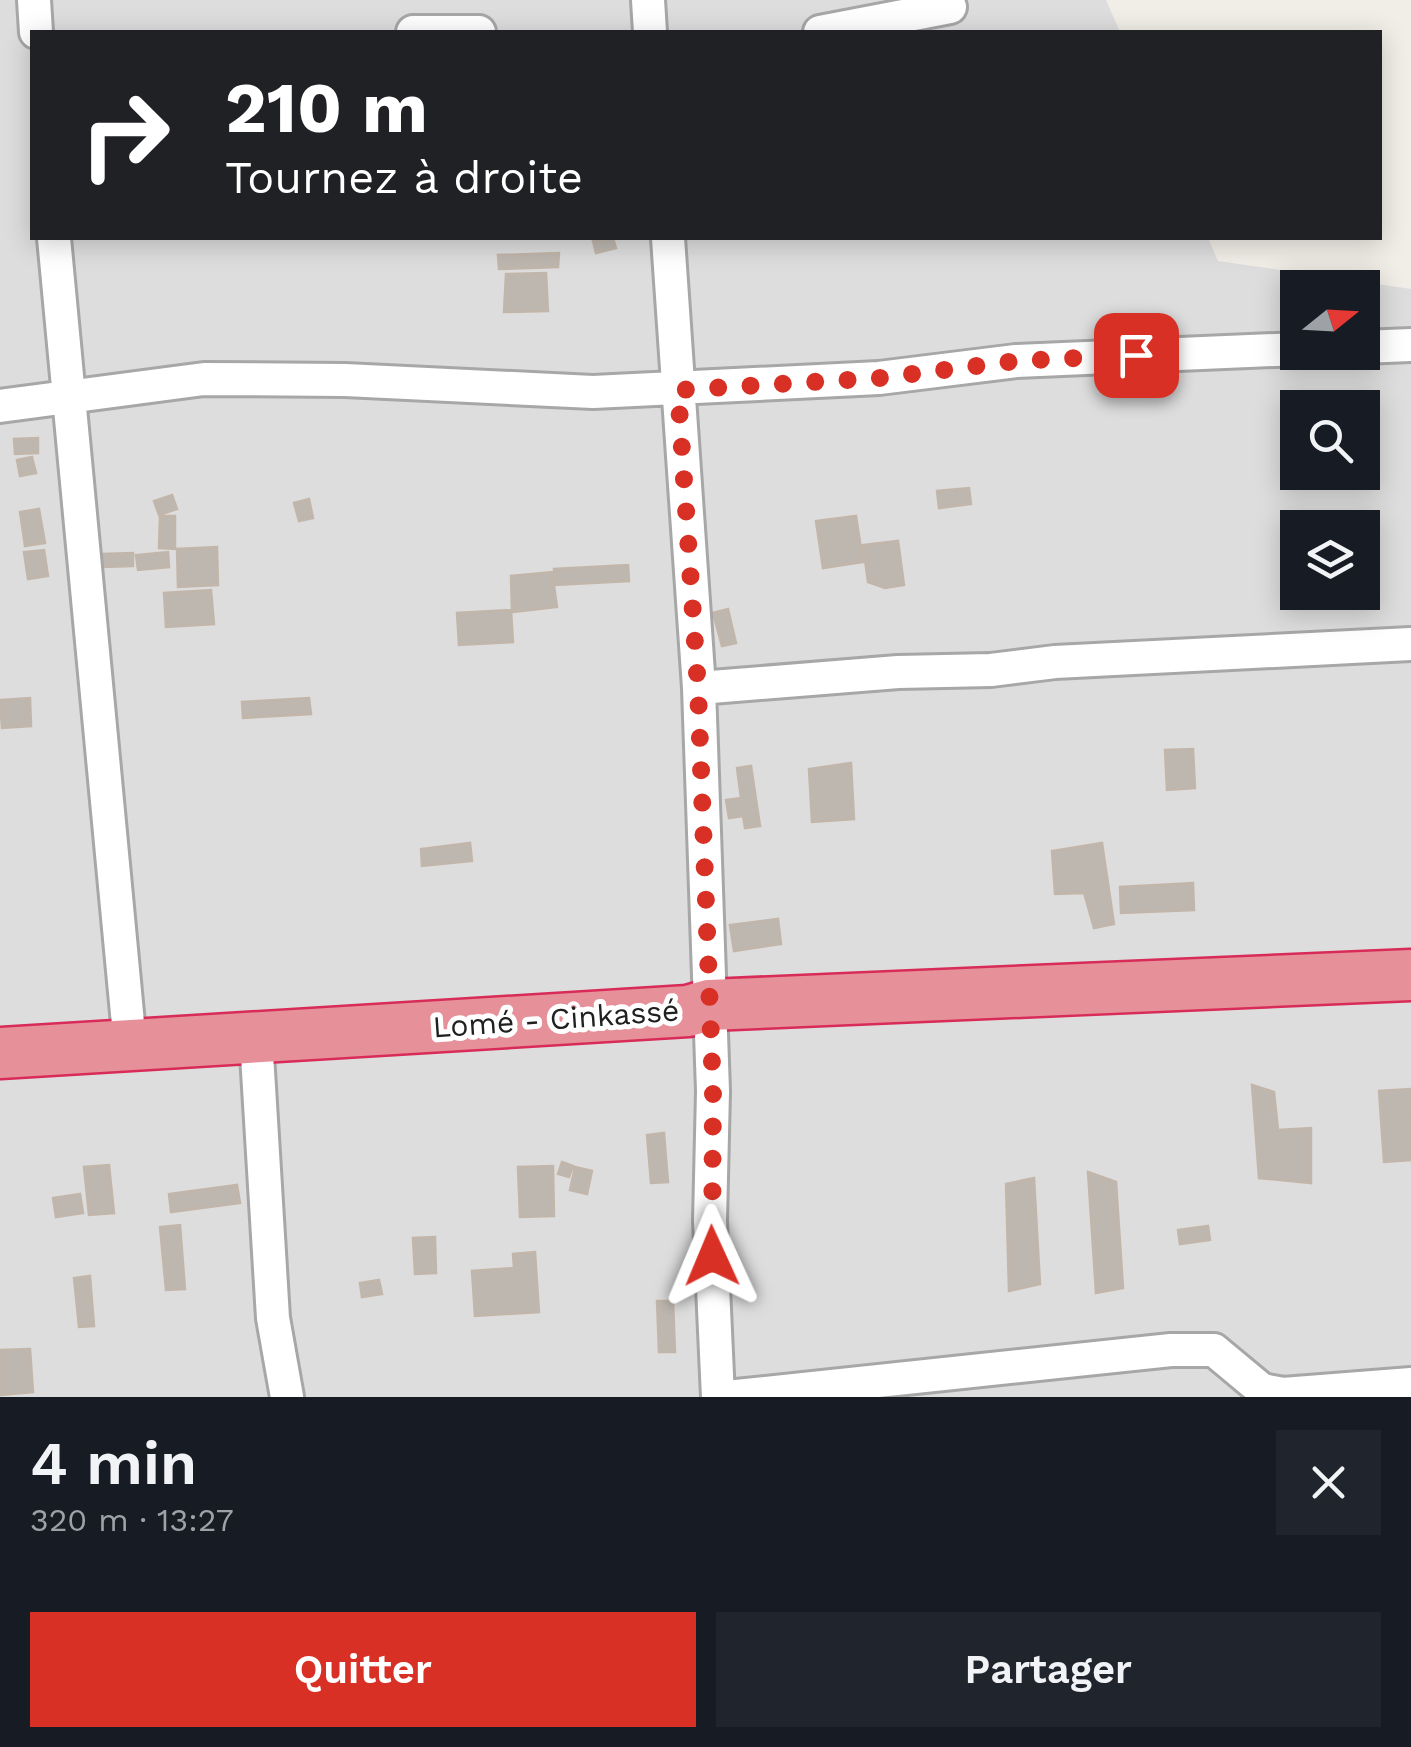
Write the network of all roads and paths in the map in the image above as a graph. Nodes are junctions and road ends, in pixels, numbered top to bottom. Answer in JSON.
{"nodes":[{"id":1,"x":34,"y":0,"type":"edge"},
{"id":2,"x":648,"y":0,"type":"edge"},
{"id":3,"x":950,"y":8,"type":"dead end"},
{"id":4,"x":36,"y":30,"type":"edge"},
{"id":5,"x":650,"y":30,"type":"edge"},
{"id":6,"x":831,"y":30,"type":"edge"},
{"id":7,"x":54,"y":240,"type":"edge"},
{"id":8,"x":668,"y":240,"type":"edge"},
{"id":9,"x":1411,"y":345,"type":"edge"},
{"id":10,"x":1380,"y":346,"type":"edge"},
{"id":11,"x":1280,"y":350,"type":"edge"},
{"id":12,"x":678,"y":390,"type":"junction"},
{"id":13,"x":68,"y":398,"type":"junction"},
{"id":14,"x":0,"y":406,"type":"edge"},
{"id":15,"x":1411,"y":644,"type":"edge"},
{"id":16,"x":698,"y":688,"type":"junction"},
{"id":17,"x":1411,"y":974,"type":"edge"},
{"id":18,"x":709,"y":1005,"type":"junction"},
{"id":19,"x":256,"y":1038,"type":"junction"},
{"id":20,"x":130,"y":1045,"type":"junction"},
{"id":21,"x":0,"y":1052,"type":"edge"},
{"id":22,"x":1411,"y":1384,"type":"edge"},
{"id":23,"x":287,"y":1397,"type":"edge"},
{"id":24,"x":718,"y":1397,"type":"edge"},
{"id":25,"x":727,"y":1397,"type":"edge"}],
"edges":[{"from":1,"to":4,"type":"street"},
{"from":2,"to":5,"type":"street"},
{"from":3,"to":6,"type":"street"},
{"from":7,"to":13,"type":"street"},
{"from":8,"to":12,"type":"street"},
{"from":9,"to":10,"type":"street"},
{"from":11,"to":12,"type":"street"},
{"from":12,"to":13,"type":"street"},
{"from":12,"to":16,"type":"street"},
{"from":13,"to":14,"type":"street"},
{"from":13,"to":20,"type":"street"},
{"from":15,"to":16,"type":"street"},
{"from":16,"to":18,"type":"street"},
{"from":17,"to":18,"type":"highway","name":"Lomé - Cinkassé"},
{"from":18,"to":19,"type":"highway","name":"Lomé - Cinkassé"},
{"from":18,"to":24,"type":"street"},
{"from":19,"to":20,"type":"highway","name":"Lomé - Cinkassé"},
{"from":19,"to":23,"type":"street"},
{"from":20,"to":21,"type":"highway","name":"Lomé - Cinkassé"},
{"from":22,"to":25,"type":"street"}]}
